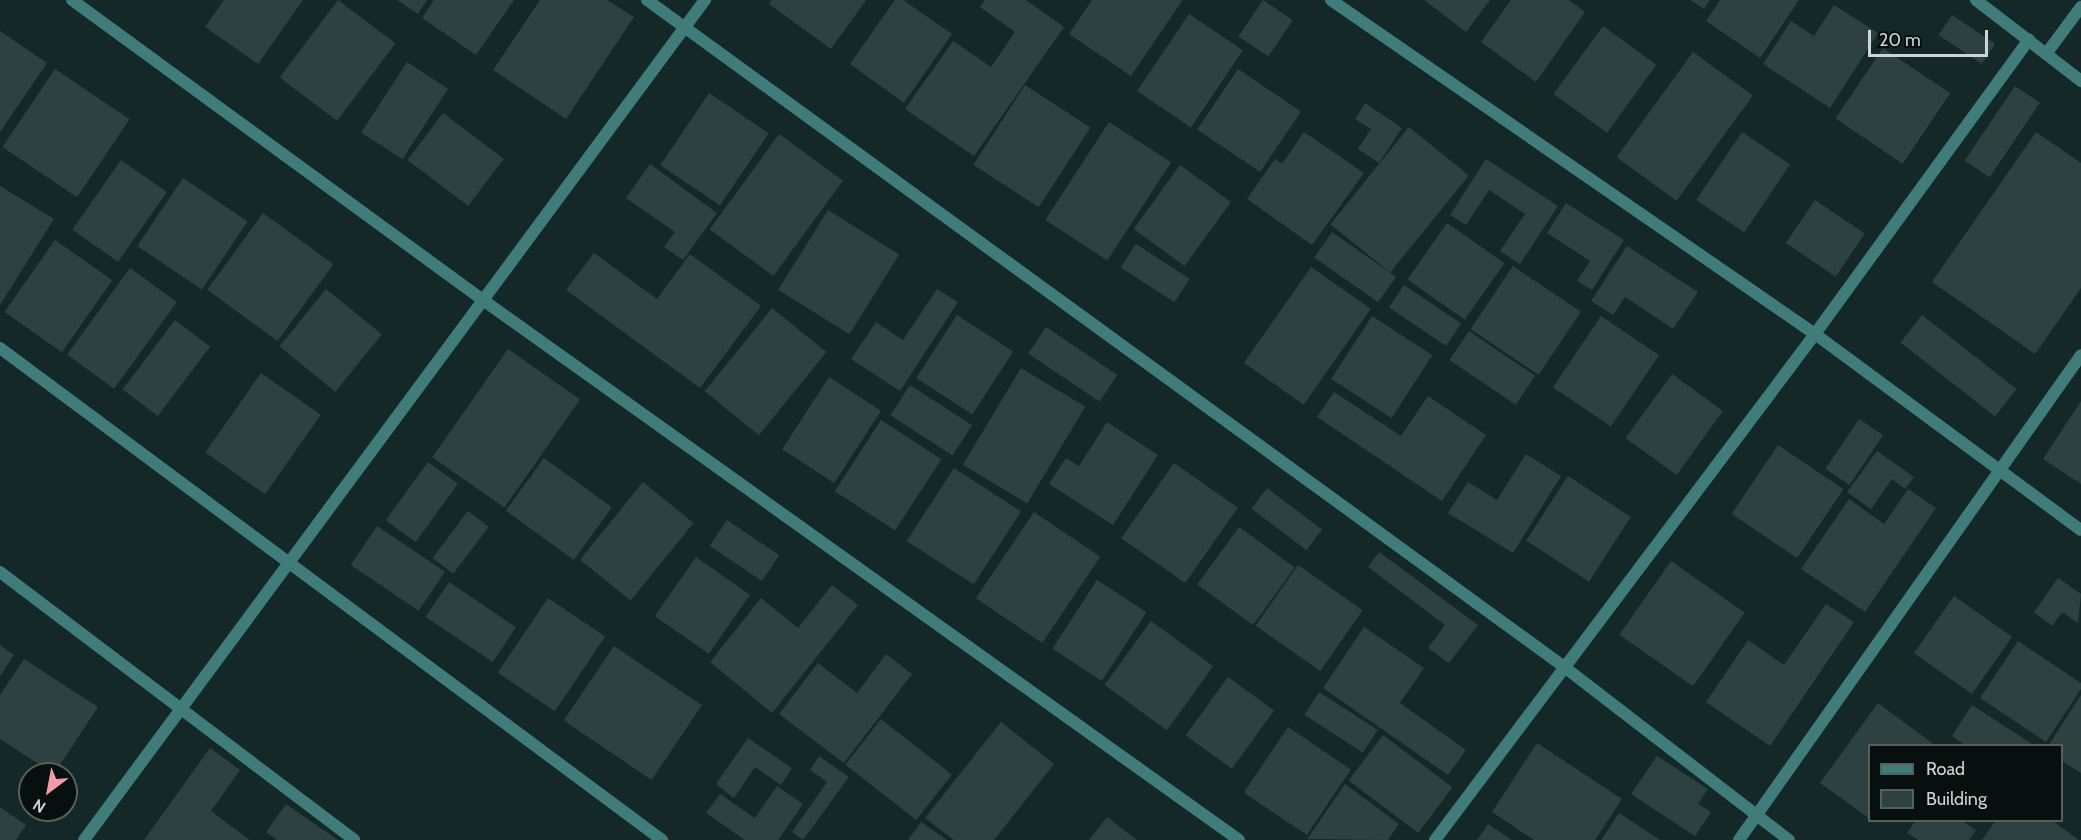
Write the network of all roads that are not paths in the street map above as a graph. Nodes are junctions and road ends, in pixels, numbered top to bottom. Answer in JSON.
{"nodes":[{"id":1,"x":72,"y":0,"type":"edge"},
{"id":2,"x":647,"y":0,"type":"edge"},
{"id":3,"x":705,"y":0,"type":"edge"},
{"id":4,"x":1331,"y":0,"type":"edge"},
{"id":5,"x":1976,"y":0,"type":"edge"},
{"id":6,"x":2081,"y":7,"type":"edge"},
{"id":7,"x":685,"y":28,"type":"junction"},
{"id":8,"x":2029,"y":39,"type":"junction"},
{"id":9,"x":2046,"y":54,"type":"junction"},
{"id":10,"x":2081,"y":81,"type":"edge"},
{"id":11,"x":483,"y":300,"type":"junction"},
{"id":12,"x":1815,"y":334,"type":"junction"},
{"id":13,"x":0,"y":348,"type":"edge"},
{"id":14,"x":2081,"y":355,"type":"edge"},
{"id":15,"x":1999,"y":469,"type":"junction"},
{"id":16,"x":2081,"y":531,"type":"edge"},
{"id":17,"x":288,"y":565,"type":"junction"},
{"id":18,"x":0,"y":572,"type":"edge"},
{"id":19,"x":1563,"y":666,"type":"junction"},
{"id":20,"x":180,"y":710,"type":"junction"},
{"id":21,"x":1756,"y":816,"type":"junction"},
{"id":22,"x":84,"y":840,"type":"edge"},
{"id":23,"x":354,"y":840,"type":"edge"},
{"id":24,"x":662,"y":840,"type":"edge"},
{"id":25,"x":1239,"y":840,"type":"edge"},
{"id":26,"x":1435,"y":840,"type":"edge"},
{"id":27,"x":1739,"y":840,"type":"edge"},
{"id":28,"x":1789,"y":840,"type":"edge"}],
"edges":[{"from":1,"to":11,"type":"street"},
{"from":2,"to":7,"type":"street"},
{"from":3,"to":7,"type":"street"},
{"from":4,"to":12,"type":"street"},
{"from":5,"to":8,"type":"street"},
{"from":6,"to":9,"type":"street"},
{"from":7,"to":11,"type":"street"},
{"from":7,"to":19,"type":"street"},
{"from":8,"to":9,"type":"street"},
{"from":8,"to":12,"type":"street"},
{"from":9,"to":10,"type":"street"},
{"from":11,"to":17,"type":"street"},
{"from":11,"to":25,"type":"street"},
{"from":12,"to":15,"type":"street"},
{"from":12,"to":19,"type":"street"},
{"from":13,"to":17,"type":"street"},
{"from":14,"to":15,"type":"street"},
{"from":15,"to":16,"type":"street"},
{"from":15,"to":21,"type":"street"},
{"from":17,"to":20,"type":"street"},
{"from":17,"to":24,"type":"street"},
{"from":18,"to":20,"type":"street"},
{"from":19,"to":21,"type":"street"},
{"from":19,"to":26,"type":"street"},
{"from":20,"to":22,"type":"street"},
{"from":20,"to":23,"type":"street"},
{"from":21,"to":27,"type":"street"},
{"from":21,"to":28,"type":"street"}]}
